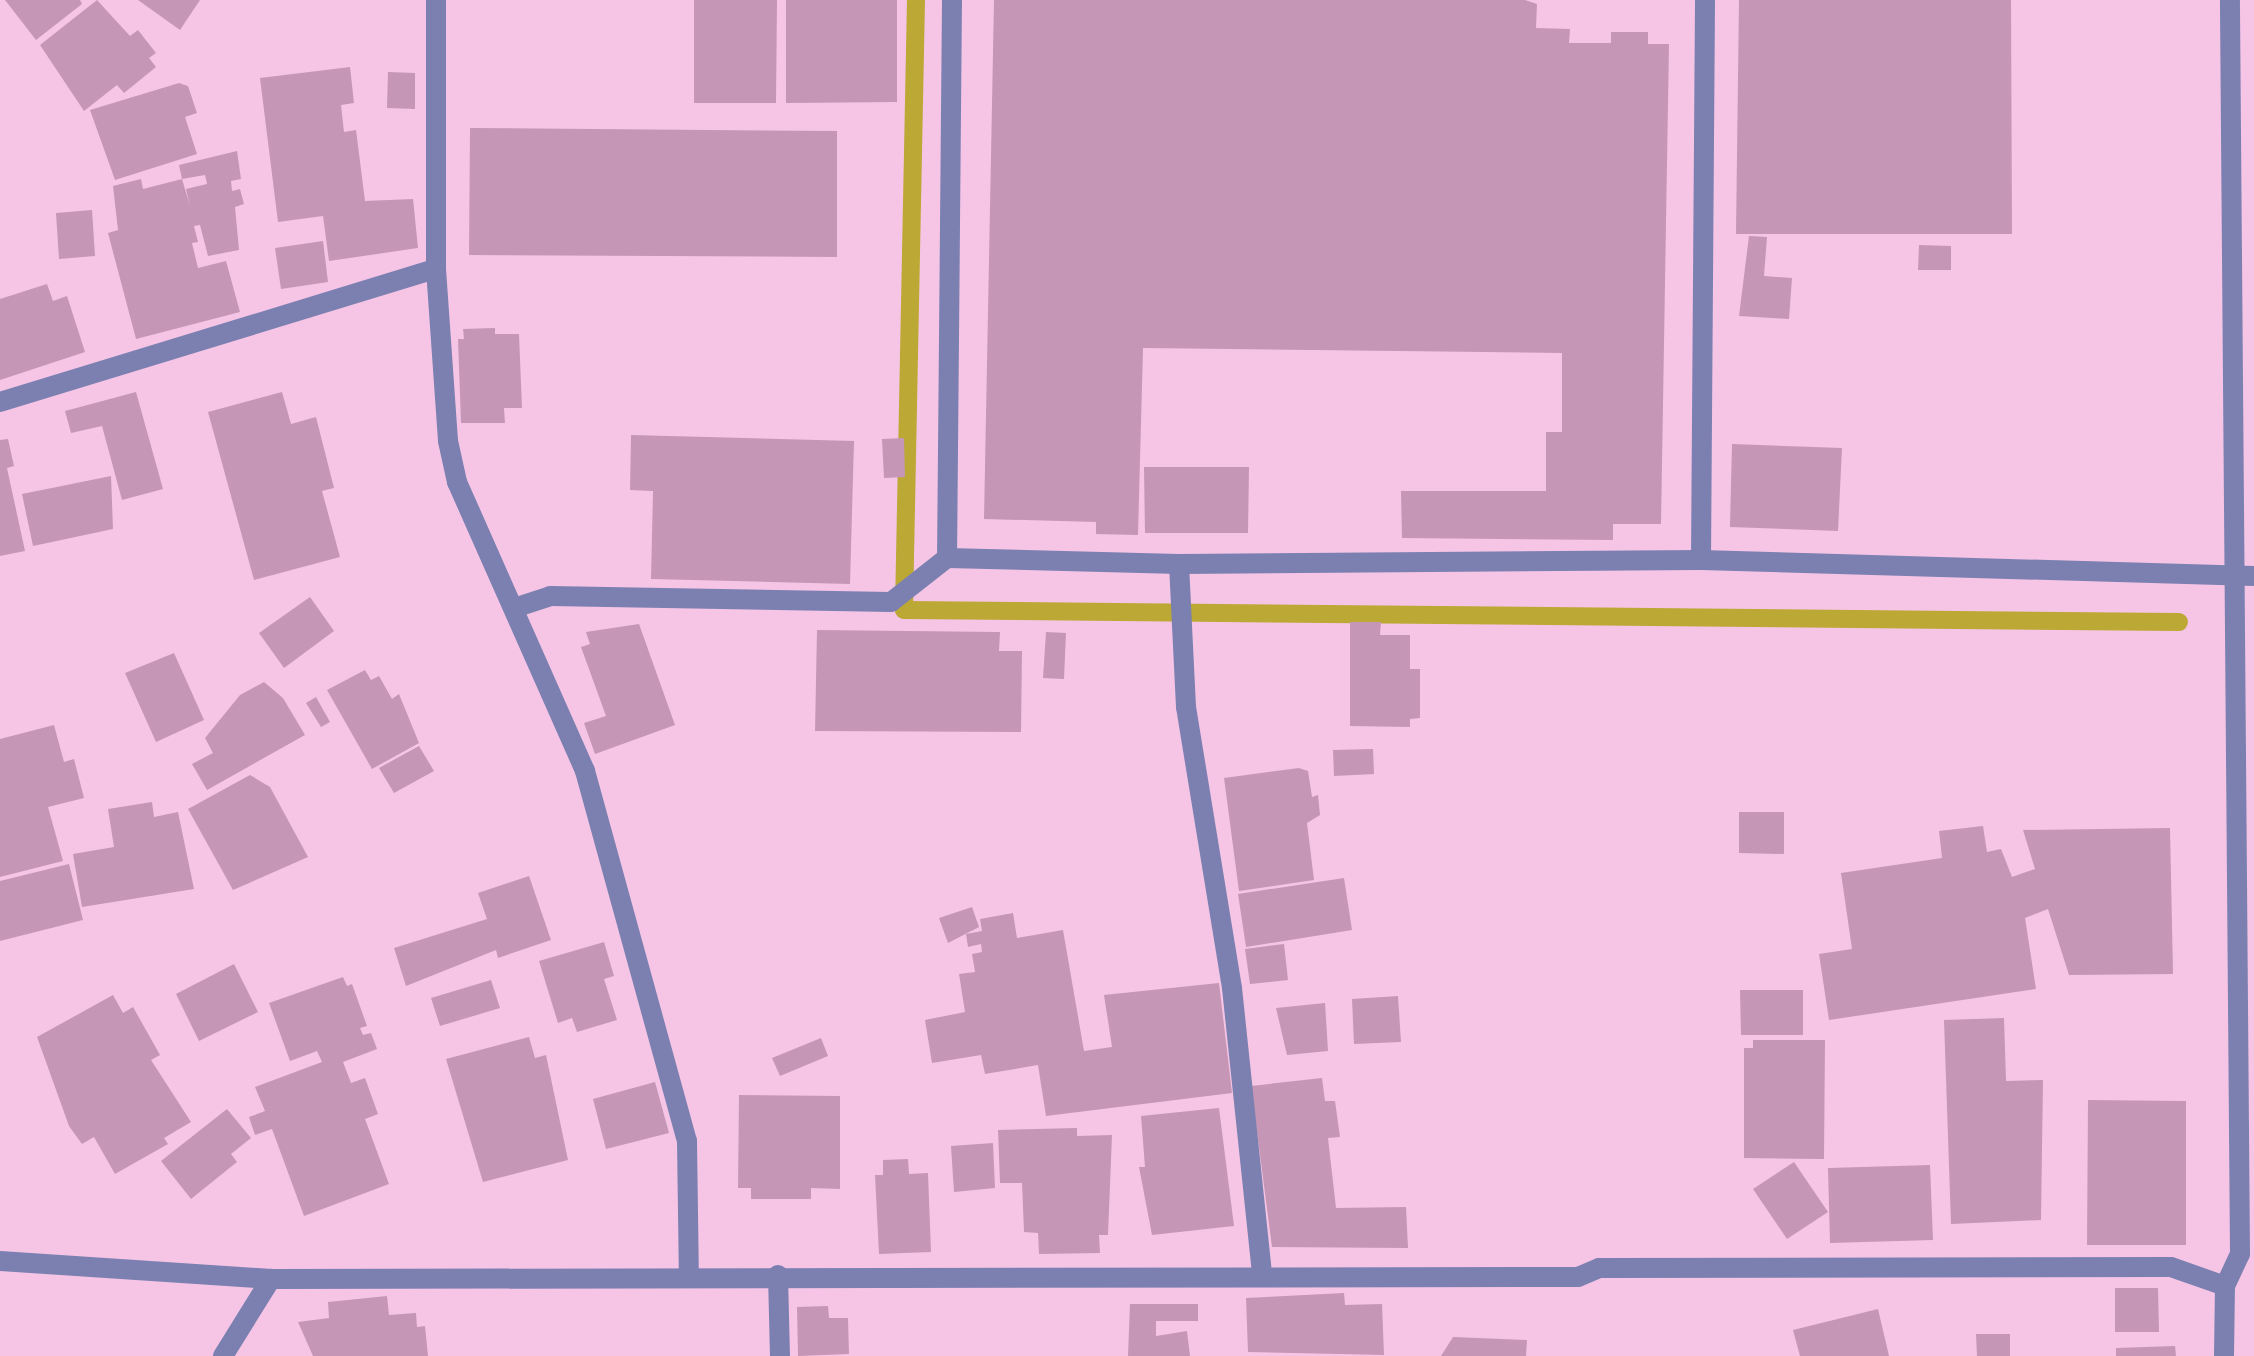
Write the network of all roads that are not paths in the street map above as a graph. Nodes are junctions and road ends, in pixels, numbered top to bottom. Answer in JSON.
{"nodes":[{"id":1,"x":436,"y":0,"type":"edge"},
{"id":2,"x":952,"y":0,"type":"edge"},
{"id":3,"x":1705,"y":0,"type":"edge"},
{"id":4,"x":2230,"y":0,"type":"edge"},
{"id":5,"x":436,"y":269,"type":"junction"},
{"id":6,"x":0,"y":402,"type":"edge"},
{"id":7,"x":947,"y":558,"type":"junction"},
{"id":8,"x":1701,"y":560,"type":"junction"},
{"id":9,"x":1180,"y":575,"type":"junction"},
{"id":10,"x":2232,"y":576,"type":"junction"},
{"id":11,"x":2254,"y":576,"type":"edge"},
{"id":12,"x":514,"y":608,"type":"junction"},
{"id":13,"x":2247,"y":1254,"type":"edge"},
{"id":14,"x":0,"y":1261,"type":"edge"},
{"id":15,"x":778,"y":1275,"type":"junction"},
{"id":16,"x":1262,"y":1275,"type":"junction"},
{"id":17,"x":689,"y":1277,"type":"junction"},
{"id":18,"x":272,"y":1279,"type":"junction"},
{"id":19,"x":2225,"y":1286,"type":"junction"},
{"id":20,"x":223,"y":1356,"type":"edge"},
{"id":21,"x":780,"y":1356,"type":"edge"},
{"id":22,"x":2224,"y":1356,"type":"edge"}],
"edges":[{"from":1,"to":5,"type":"street"},
{"from":2,"to":7,"type":"street"},
{"from":3,"to":8,"type":"street"},
{"from":4,"to":10,"type":"street"},
{"from":5,"to":6,"type":"street"},
{"from":5,"to":12,"type":"street"},
{"from":7,"to":9,"type":"street"},
{"from":7,"to":12,"type":"street"},
{"from":8,"to":9,"type":"street"},
{"from":8,"to":10,"type":"street"},
{"from":9,"to":16,"type":"street"},
{"from":10,"to":11,"type":"street"},
{"from":10,"to":13,"type":"street"},
{"from":12,"to":17,"type":"street"},
{"from":13,"to":19,"type":"street"},
{"from":14,"to":18,"type":"street"},
{"from":15,"to":16,"type":"street"},
{"from":15,"to":17,"type":"street"},
{"from":15,"to":21,"type":"street"},
{"from":16,"to":19,"type":"street"},
{"from":17,"to":18,"type":"street"},
{"from":18,"to":20,"type":"street"},
{"from":19,"to":22,"type":"street"}]}
